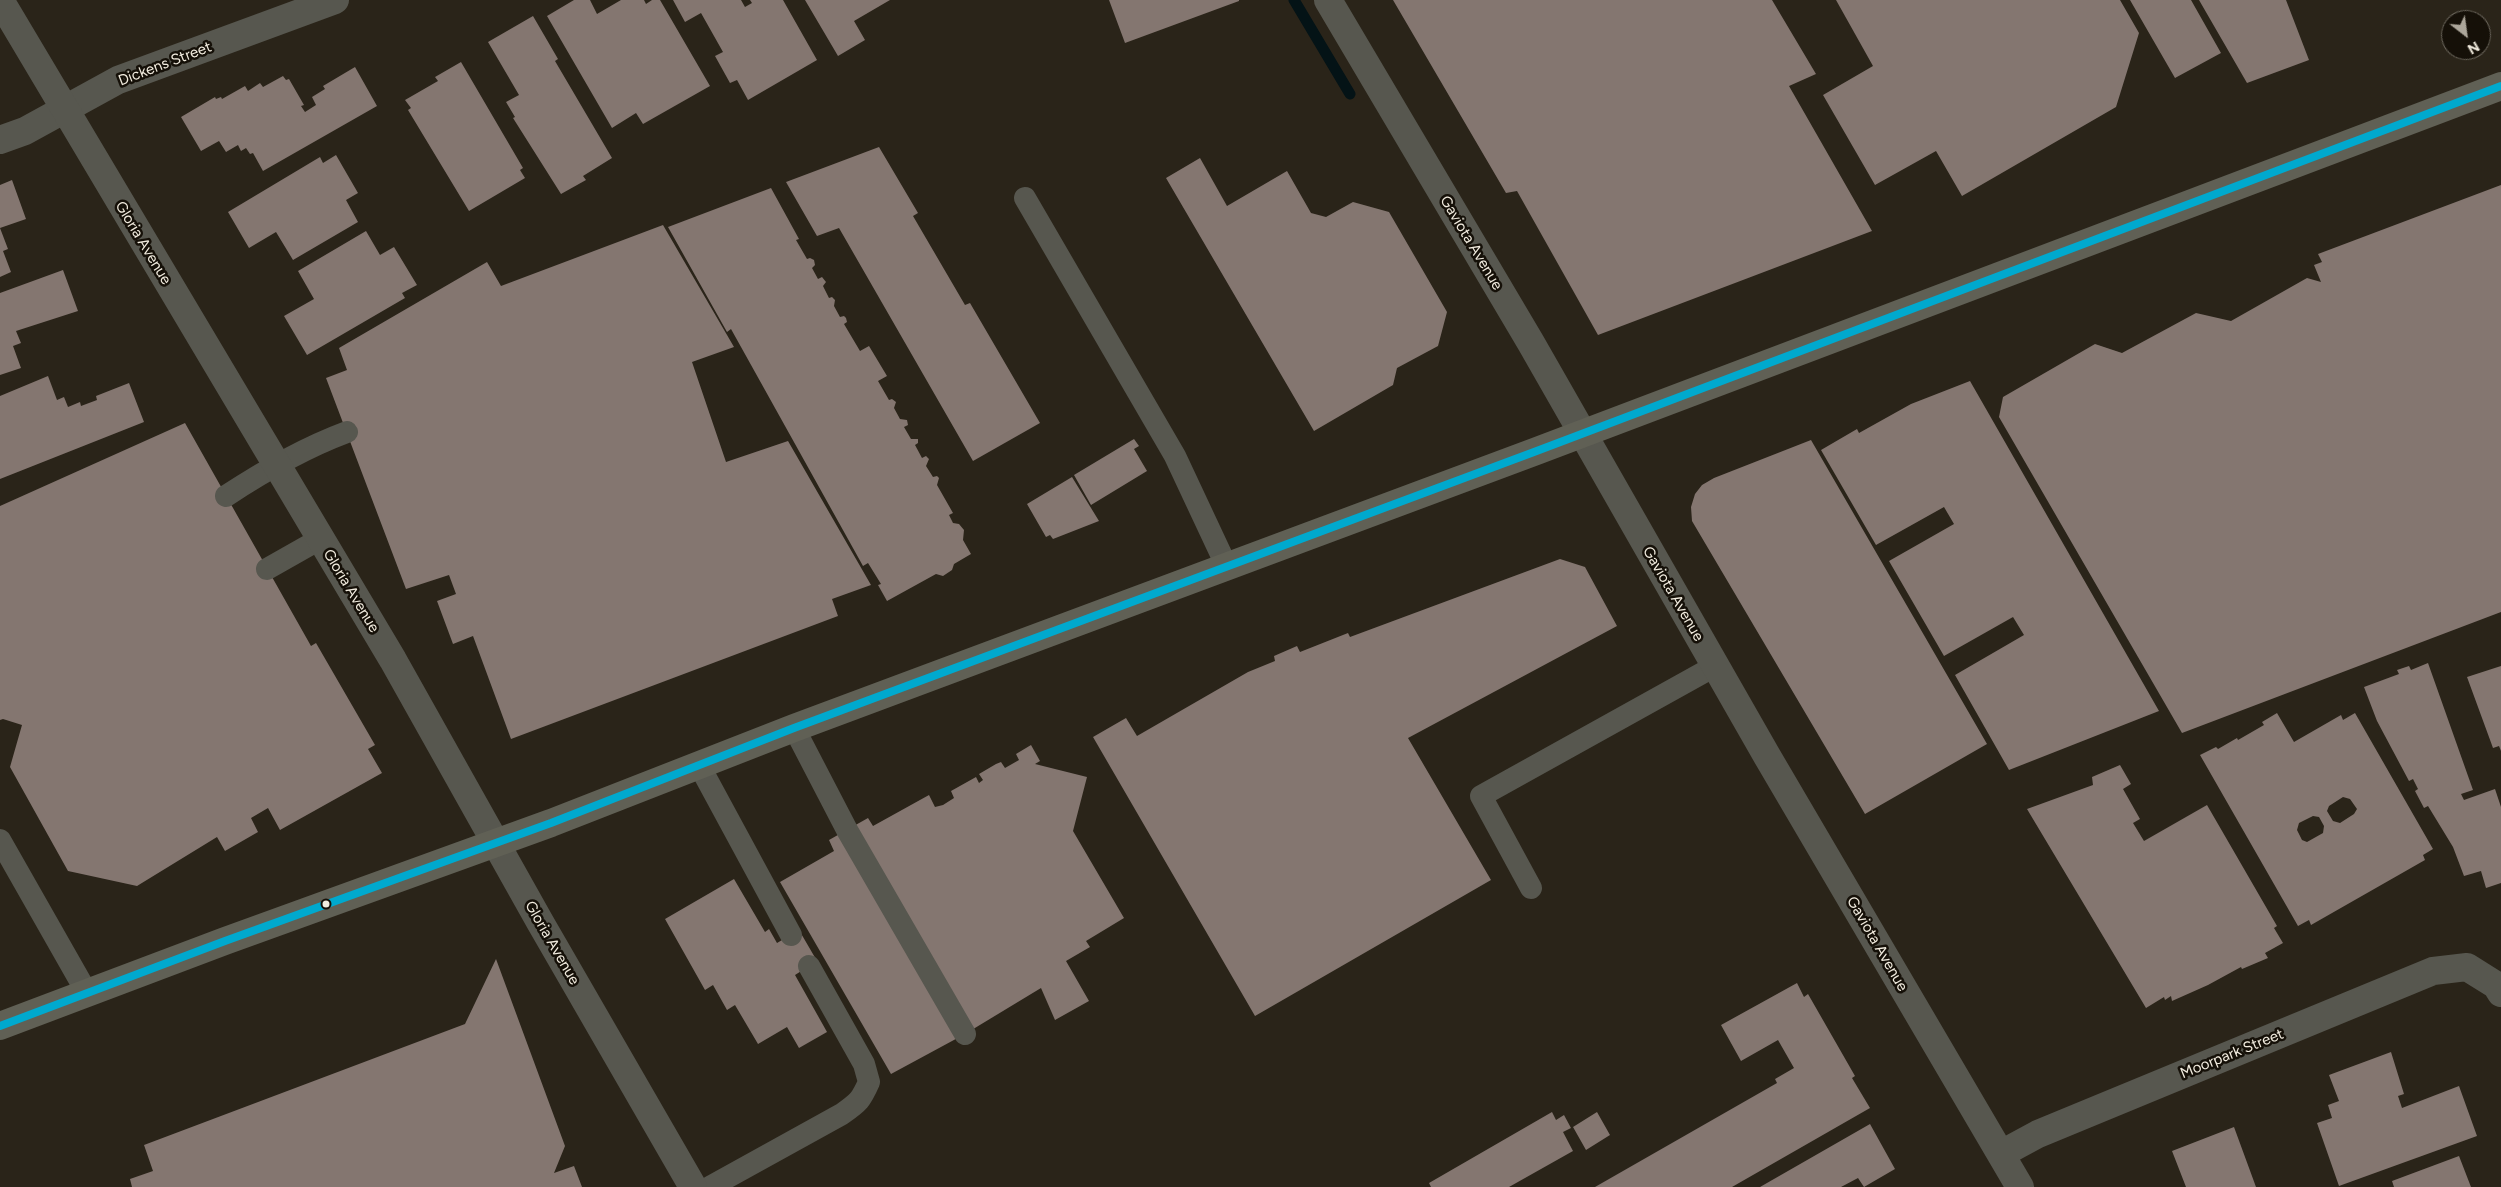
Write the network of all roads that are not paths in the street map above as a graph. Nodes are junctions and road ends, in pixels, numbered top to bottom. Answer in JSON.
{"nodes":[{"id":1,"x":0,"y":0,"type":"edge"},
{"id":2,"x":335,"y":0,"type":"edge"},
{"id":3,"x":1328,"y":0,"type":"edge"},
{"id":4,"x":2501,"y":86,"type":"edge"},
{"id":5,"x":63,"y":110,"type":"junction"},
{"id":6,"x":0,"y":140,"type":"edge"},
{"id":7,"x":1026,"y":198,"type":"dead end"},
{"id":8,"x":347,"y":432,"type":"dead end"},
{"id":9,"x":1582,"y":433,"type":"junction"},
{"id":10,"x":276,"y":465,"type":"junction"},
{"id":11,"x":226,"y":496,"type":"dead end"},
{"id":12,"x":320,"y":539,"type":"junction"},
{"id":13,"x":1228,"y":566,"type":"junction"},
{"id":14,"x":268,"y":569,"type":"dead end"},
{"id":15,"x":1715,"y":666,"type":"junction"},
{"id":16,"x":794,"y":728,"type":"junction"},
{"id":17,"x":699,"y":765,"type":"junction"},
{"id":18,"x":0,"y":840,"type":"edge"},
{"id":19,"x":496,"y":843,"type":"junction"},
{"id":20,"x":1531,"y":888,"type":"dead end"},
{"id":21,"x":791,"y":935,"type":"dead end"},
{"id":22,"x":809,"y":966,"type":"dead end"},
{"id":23,"x":87,"y":993,"type":"junction"},
{"id":24,"x":2501,"y":993,"type":"edge"},
{"id":25,"x":0,"y":1026,"type":"edge"},
{"id":26,"x":966,"y":1034,"type":"dead end"},
{"id":27,"x":2001,"y":1154,"type":"junction"},
{"id":28,"x":693,"y":1187,"type":"edge"},
{"id":29,"x":710,"y":1187,"type":"edge"},
{"id":30,"x":2020,"y":1187,"type":"edge"}],
"edges":[{"from":1,"to":5,"type":"street","name":"Gloria Avenue"},
{"from":2,"to":5,"type":"street","name":"Dickens Street"},
{"from":3,"to":9,"type":"street","name":"Gaviota Avenue"},
{"from":4,"to":9,"type":"main road"},
{"from":5,"to":6,"type":"street","name":"Dickens Street"},
{"from":5,"to":10,"type":"street","name":"Gloria Avenue"},
{"from":7,"to":13,"type":"lane"},
{"from":8,"to":10,"type":"lane"},
{"from":9,"to":13,"type":"main road"},
{"from":9,"to":15,"type":"street","name":"Gaviota Avenue"},
{"from":10,"to":11,"type":"lane"},
{"from":10,"to":12,"type":"street","name":"Gloria Avenue"},
{"from":12,"to":14,"type":"lane"},
{"from":12,"to":19,"type":"street","name":"Gloria Avenue"},
{"from":13,"to":16,"type":"main road"},
{"from":15,"to":20,"type":"lane"},
{"from":15,"to":27,"type":"street","name":"Gaviota Avenue"},
{"from":16,"to":17,"type":"main road"},
{"from":16,"to":26,"type":"lane"},
{"from":17,"to":19,"type":"main road"},
{"from":17,"to":21,"type":"lane"},
{"from":18,"to":23,"type":"lane"},
{"from":19,"to":23,"type":"main road"},
{"from":19,"to":28,"type":"street","name":"Gloria Avenue"},
{"from":22,"to":29,"type":"lane"},
{"from":23,"to":25,"type":"main road"},
{"from":24,"to":27,"type":"street","name":"Moorpark Street"},
{"from":27,"to":30,"type":"street","name":"Gaviota Avenue"}]}
